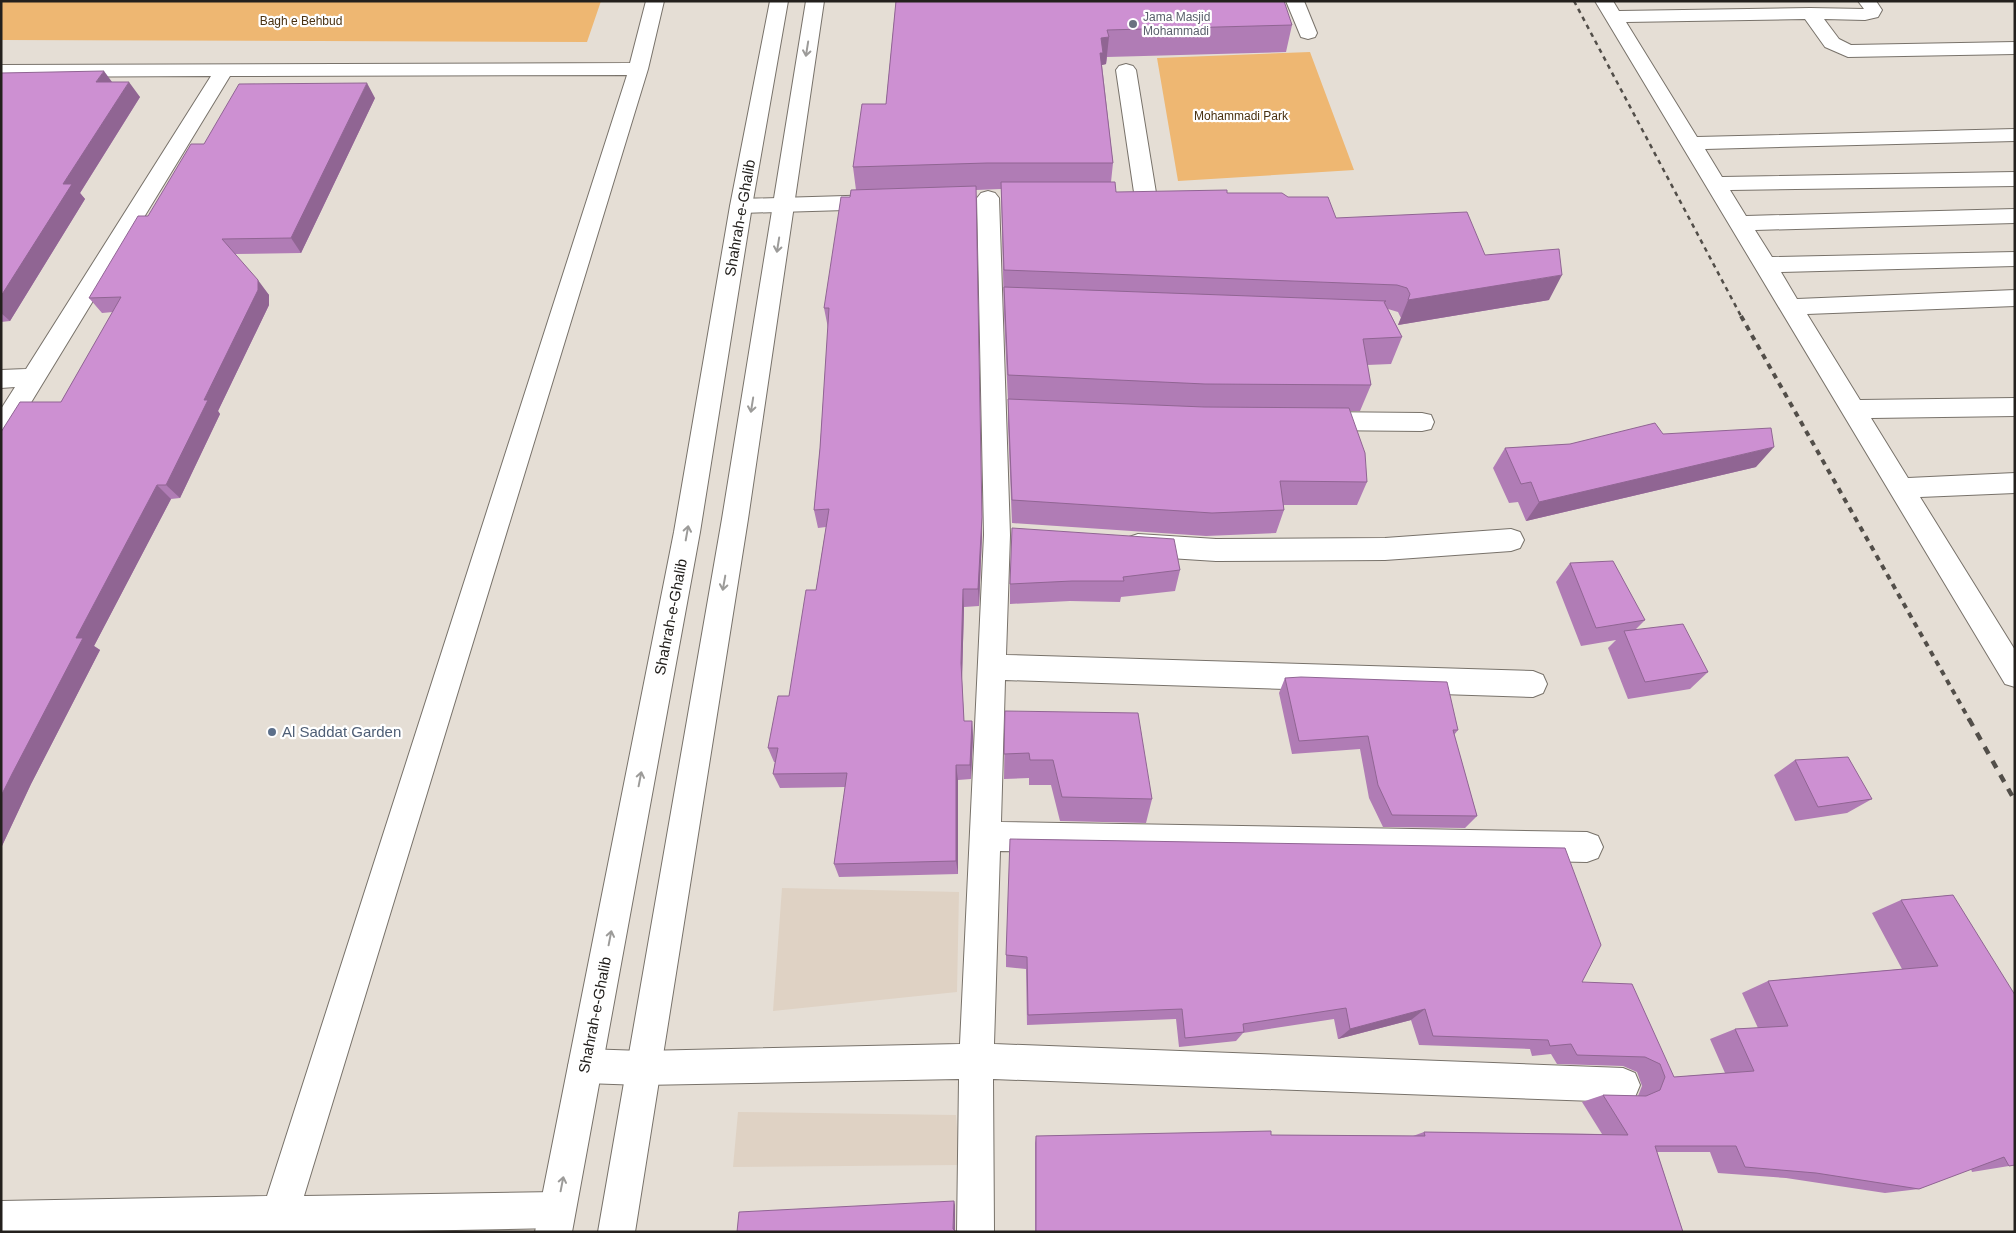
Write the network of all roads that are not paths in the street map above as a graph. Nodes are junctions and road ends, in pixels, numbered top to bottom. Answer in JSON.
{"nodes":[{"id":1,"x":655,"y":1,"type":"edge"},
{"id":2,"x":779,"y":1,"type":"edge"},
{"id":3,"x":815,"y":1,"type":"edge"},
{"id":4,"x":1296,"y":1,"type":"edge"},
{"id":5,"x":1868,"y":1,"type":"edge"},
{"id":6,"x":1767,"y":8,"type":"edge"},
{"id":7,"x":1609,"y":9,"type":"edge"},
{"id":8,"x":1810,"y":13,"type":"junction"},
{"id":9,"x":1308,"y":33,"type":"dead end"},
{"id":10,"x":2015,"y":48,"type":"edge"},
{"id":11,"x":638,"y":69,"type":"junction"},
{"id":12,"x":1,"y":70,"type":"edge"},
{"id":13,"x":225,"y":70,"type":"junction"},
{"id":14,"x":1126,"y":70,"type":"dead end"},
{"id":15,"x":2015,"y":135,"type":"edge"},
{"id":16,"x":1691,"y":144,"type":"junction"},
{"id":17,"x":2015,"y":179,"type":"edge"},
{"id":18,"x":1716,"y":184,"type":"junction"},
{"id":19,"x":989,"y":199,"type":"edge"},
{"id":20,"x":1146,"y":199,"type":"edge"},
{"id":21,"x":901,"y":202,"type":"edge"},
{"id":22,"x":741,"y":206,"type":"junction"},
{"id":23,"x":784,"y":206,"type":"junction"},
{"id":24,"x":2015,"y":216,"type":"edge"},
{"id":25,"x":1740,"y":223,"type":"junction"},
{"id":26,"x":2015,"y":258,"type":"edge"},
{"id":27,"x":1765,"y":265,"type":"junction"},
{"id":28,"x":2015,"y":298,"type":"edge"},
{"id":29,"x":1791,"y":307,"type":"junction"},
{"id":30,"x":34,"y":378,"type":"junction"},
{"id":31,"x":1,"y":379,"type":"edge"},
{"id":32,"x":2015,"y":407,"type":"edge"},
{"id":33,"x":1853,"y":409,"type":"junction"},
{"id":34,"x":1296,"y":421,"type":"edge"},
{"id":35,"x":1422,"y":422,"type":"dead end"},
{"id":36,"x":1,"y":430,"type":"edge"},
{"id":37,"x":2015,"y":483,"type":"edge"},
{"id":38,"x":1901,"y":488,"type":"junction"},
{"id":39,"x":1511,"y":540,"type":"dead end"},
{"id":40,"x":1116,"y":544,"type":"edge"},
{"id":41,"x":991,"y":667,"type":"junction"},
{"id":42,"x":2013,"y":669,"type":"edge"},
{"id":43,"x":1533,"y":684,"type":"dead end"},
{"id":44,"x":986,"y":836,"type":"junction"},
{"id":45,"x":1587,"y":847,"type":"dead end"},
{"id":46,"x":976,"y":1061,"type":"junction"},
{"id":47,"x":585,"y":1066,"type":"junction"},
{"id":48,"x":642,"y":1068,"type":"junction"},
{"id":49,"x":1622,"y":1084,"type":"edge"},
{"id":50,"x":1,"y":1219,"type":"edge"},
{"id":51,"x":555,"y":1221,"type":"edge"},
{"id":52,"x":277,"y":1223,"type":"edge"},
{"id":53,"x":616,"y":1232,"type":"edge"},
{"id":54,"x":975,"y":1232,"type":"edge"}],
"edges":[{"from":1,"to":11,"type":"street"},
{"from":2,"to":22,"type":"street","name":"Shahrah-e-Ghalib"},
{"from":3,"to":23,"type":"street","one_way":true},
{"from":4,"to":9,"type":"street"},
{"from":5,"to":8,"type":"street"},
{"from":6,"to":7,"type":"street"},
{"from":6,"to":8,"type":"street"},
{"from":7,"to":16,"type":"street"},
{"from":8,"to":10,"type":"street"},
{"from":11,"to":13,"type":"street"},
{"from":11,"to":52,"type":"street"},
{"from":12,"to":13,"type":"street"},
{"from":13,"to":30,"type":"street"},
{"from":14,"to":20,"type":"street"},
{"from":15,"to":16,"type":"street"},
{"from":16,"to":18,"type":"street"},
{"from":17,"to":18,"type":"street"},
{"from":18,"to":25,"type":"street"},
{"from":19,"to":41,"type":"street"},
{"from":21,"to":23,"type":"street"},
{"from":22,"to":23,"type":"street"},
{"from":47,"to":22,"type":"street","name":"Shahrah-e-Ghalib","one_way":true},
{"from":23,"to":48,"type":"street","one_way":true},
{"from":24,"to":25,"type":"street"},
{"from":25,"to":27,"type":"street"},
{"from":26,"to":27,"type":"street"},
{"from":27,"to":29,"type":"street"},
{"from":28,"to":29,"type":"street"},
{"from":29,"to":33,"type":"street"},
{"from":30,"to":31,"type":"street"},
{"from":30,"to":36,"type":"street"},
{"from":32,"to":33,"type":"street"},
{"from":33,"to":38,"type":"street"},
{"from":34,"to":35,"type":"street"},
{"from":37,"to":38,"type":"street"},
{"from":38,"to":42,"type":"street"},
{"from":39,"to":40,"type":"street"},
{"from":41,"to":43,"type":"street"},
{"from":41,"to":44,"type":"street"},
{"from":44,"to":45,"type":"street"},
{"from":44,"to":46,"type":"street"},
{"from":46,"to":48,"type":"street"},
{"from":46,"to":49,"type":"street"},
{"from":46,"to":54,"type":"street"},
{"from":47,"to":48,"type":"street"},
{"from":51,"to":47,"type":"street","name":"Shahrah-e-Ghalib","one_way":true},
{"from":48,"to":53,"type":"street"},
{"from":50,"to":52,"type":"street"},
{"from":51,"to":52,"type":"street"}]}
